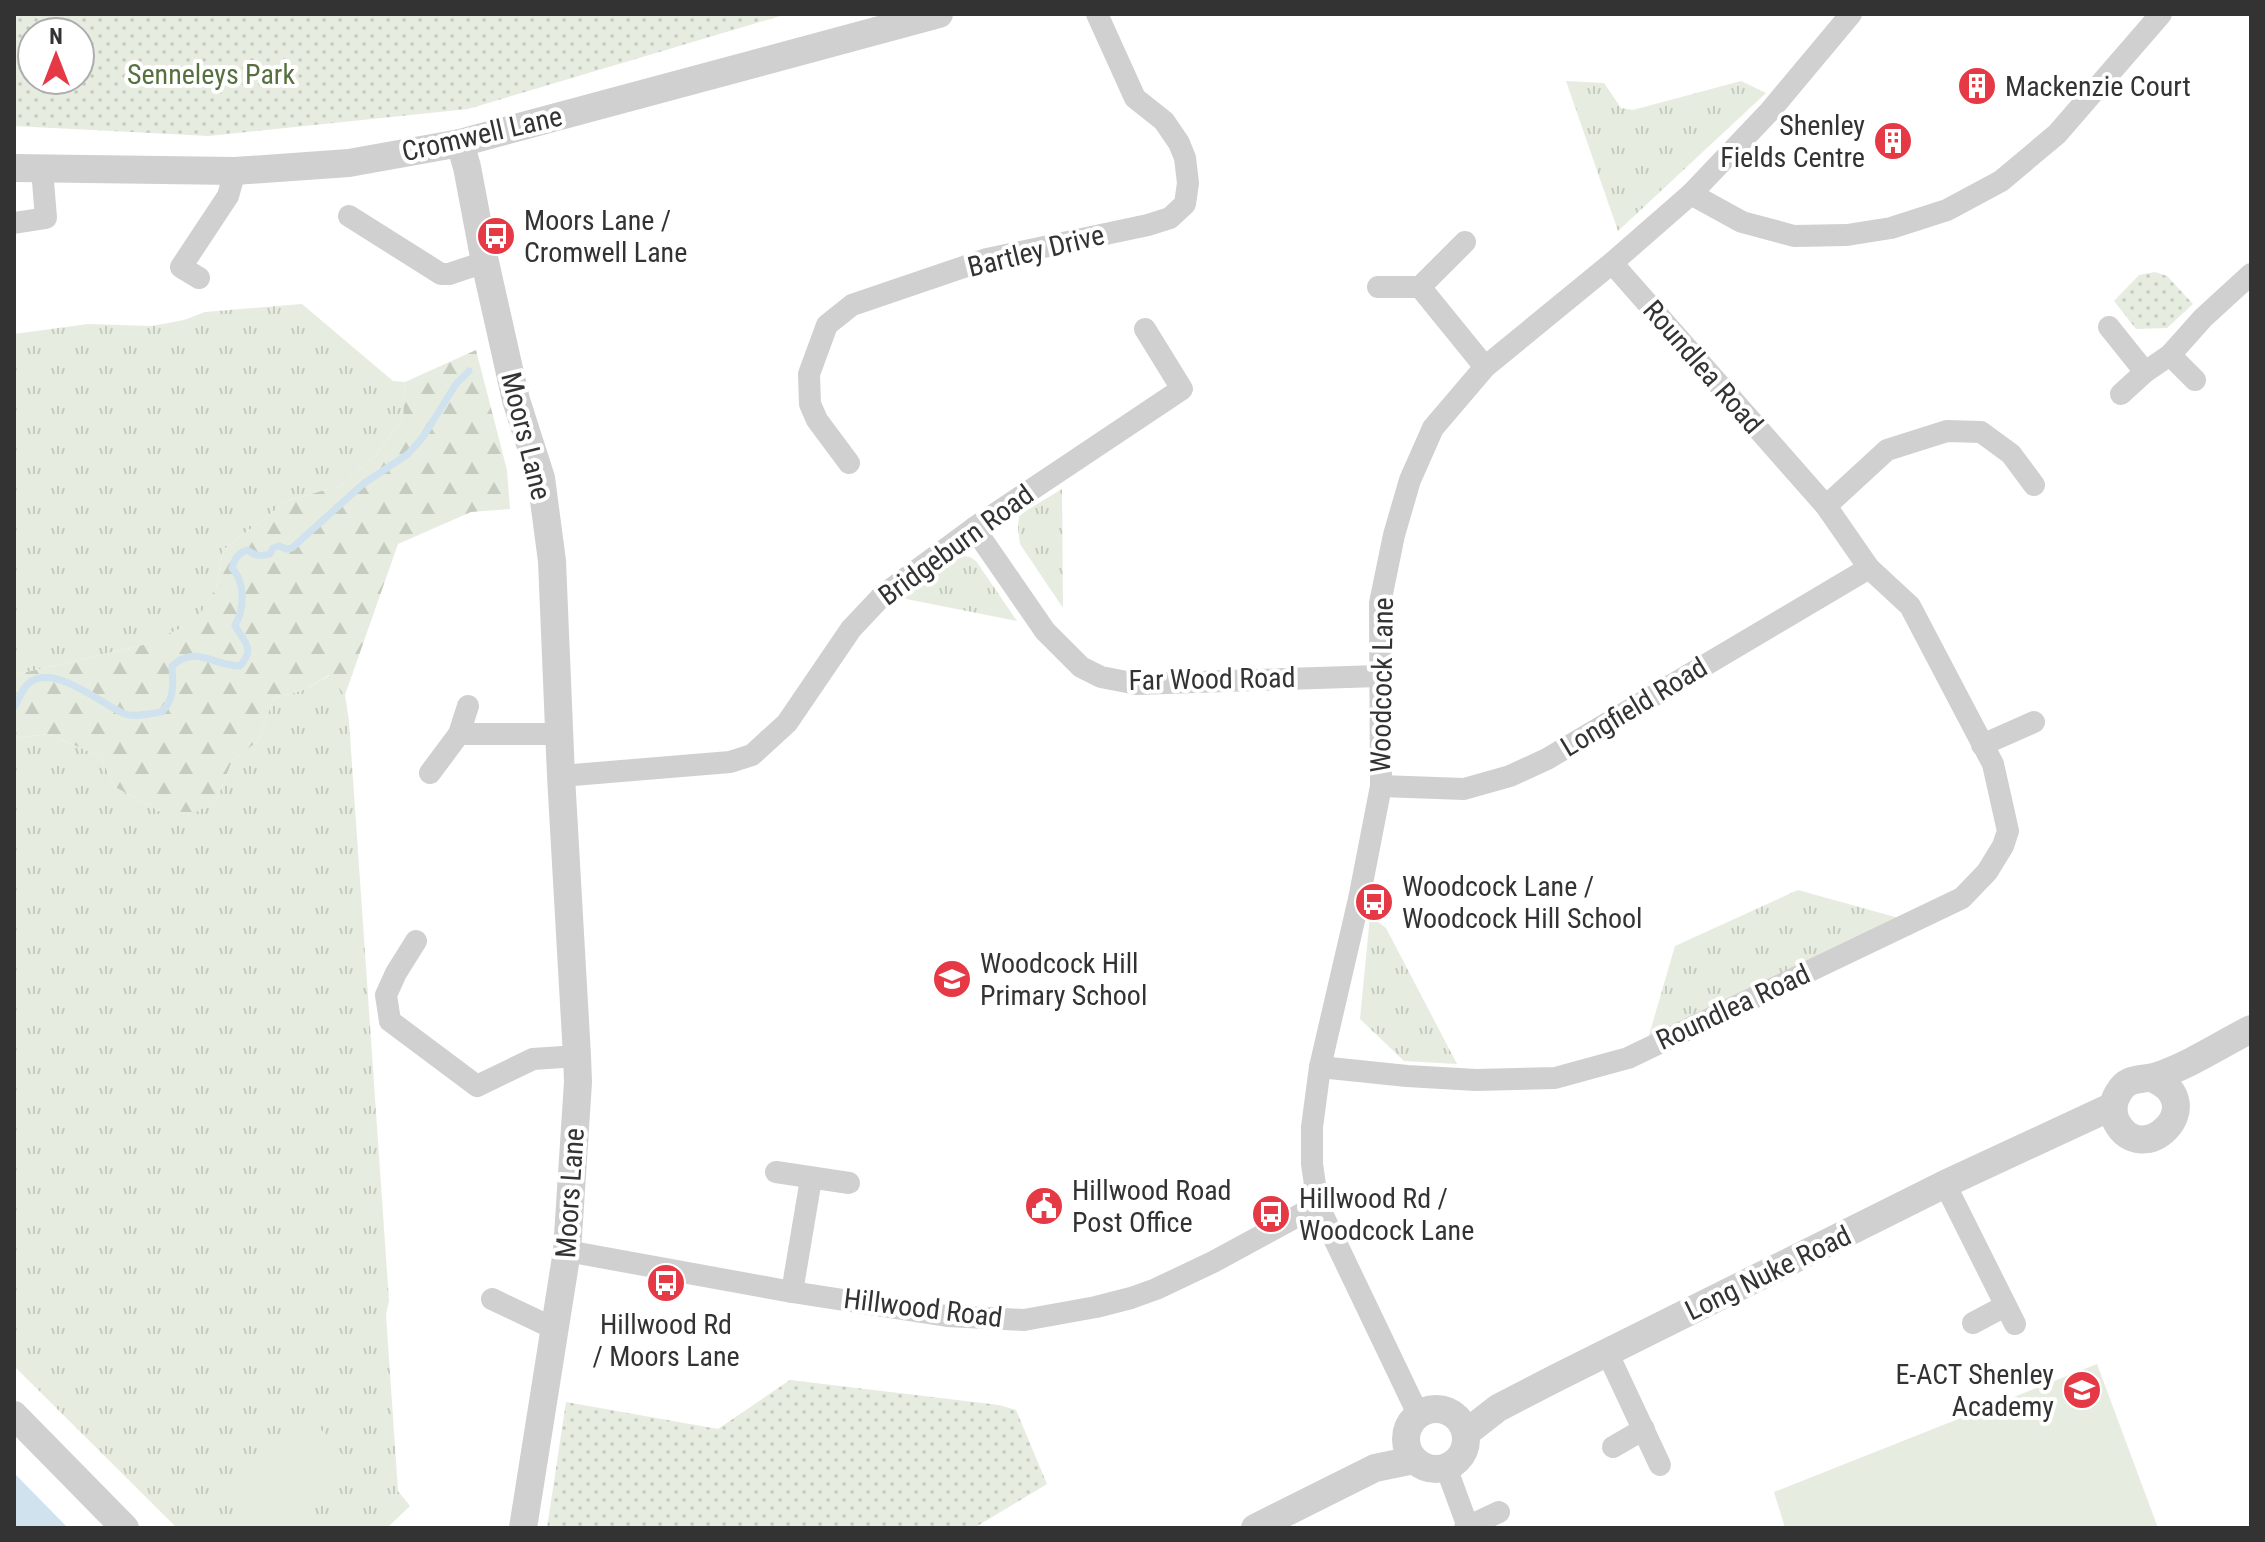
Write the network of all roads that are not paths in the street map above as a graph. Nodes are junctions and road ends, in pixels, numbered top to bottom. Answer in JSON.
{"nodes":[{"id":1,"x":939,"y":14,"type":"edge"},
{"id":2,"x":1097,"y":14,"type":"edge"},
{"id":3,"x":1851,"y":14,"type":"edge"},
{"id":4,"x":2161,"y":14,"type":"edge"},
{"id":5,"x":460,"y":143,"type":"junction"},
{"id":6,"x":28,"y":168,"type":"edge"},
{"id":7,"x":235,"y":171,"type":"junction"},
{"id":8,"x":1691,"y":194,"type":"junction"},
{"id":9,"x":349,"y":216,"type":"dead end"},
{"id":10,"x":14,"y":223,"type":"edge"},
{"id":11,"x":1465,"y":242,"type":"dead end"},
{"id":12,"x":485,"y":262,"type":"junction"},
{"id":13,"x":1612,"y":263,"type":"junction"},
{"id":14,"x":2251,"y":274,"type":"edge"},
{"id":15,"x":199,"y":278,"type":"dead end"},
{"id":16,"x":1378,"y":287,"type":"dead end"},
{"id":17,"x":1420,"y":287,"type":"junction"},
{"id":18,"x":2109,"y":327,"type":"dead end"},
{"id":19,"x":1145,"y":329,"type":"dead end"},
{"id":20,"x":2170,"y":355,"type":"junction"},
{"id":21,"x":1485,"y":367,"type":"junction"},
{"id":22,"x":2145,"y":372,"type":"junction"},
{"id":23,"x":2195,"y":380,"type":"dead end"},
{"id":24,"x":2121,"y":394,"type":"dead end"},
{"id":25,"x":849,"y":463,"type":"dead end"},
{"id":26,"x":2034,"y":485,"type":"dead end"},
{"id":27,"x":1826,"y":506,"type":"junction"},
{"id":28,"x":974,"y":528,"type":"junction"},
{"id":29,"x":1869,"y":568,"type":"junction"},
{"id":30,"x":1379,"y":676,"type":"junction"},
{"id":31,"x":468,"y":706,"type":"dead end"},
{"id":32,"x":2034,"y":722,"type":"dead end"},
{"id":33,"x":459,"y":734,"type":"junction"},
{"id":34,"x":559,"y":734,"type":"junction"},
{"id":35,"x":1982,"y":745,"type":"junction"},
{"id":36,"x":430,"y":773,"type":"dead end"},
{"id":37,"x":561,"y":776,"type":"junction"},
{"id":38,"x":1381,"y":786,"type":"junction"},
{"id":39,"x":416,"y":941,"type":"dead end"},
{"id":40,"x":2251,"y":1029,"type":"edge"},
{"id":41,"x":2205,"y":1053,"type":"junction"},
{"id":42,"x":577,"y":1056,"type":"junction"},
{"id":43,"x":1320,"y":1067,"type":"junction"},
{"id":44,"x":2152,"y":1078,"type":"junction"},
{"id":45,"x":2174,"y":1099,"type":"junction"},
{"id":46,"x":2117,"y":1117,"type":"junction"},
{"id":47,"x":776,"y":1172,"type":"dead end"},
{"id":48,"x":811,"y":1179,"type":"junction"},
{"id":49,"x":849,"y":1183,"type":"dead end"},
{"id":50,"x":1945,"y":1184,"type":"junction"},
{"id":51,"x":1318,"y":1205,"type":"junction"},
{"id":52,"x":567,"y":1251,"type":"junction"},
{"id":53,"x":792,"y":1292,"type":"junction"},
{"id":54,"x":492,"y":1299,"type":"dead end"},
{"id":55,"x":1973,"y":1323,"type":"dead end"},
{"id":56,"x":555,"y":1329,"type":"junction"},
{"id":57,"x":1607,"y":1352,"type":"junction"},
{"id":58,"x":14,"y":1415,"type":"edge"},
{"id":59,"x":1460,"y":1423,"type":"junction"},
{"id":60,"x":1644,"y":1429,"type":"junction"},
{"id":61,"x":1412,"y":1437,"type":"junction"},
{"id":62,"x":1613,"y":1447,"type":"dead end"},
{"id":63,"x":1660,"y":1465,"type":"dead end"},
{"id":64,"x":1446,"y":1467,"type":"junction"},
{"id":65,"x":1499,"y":1512,"type":"dead end"},
{"id":66,"x":125,"y":1528,"type":"edge"},
{"id":67,"x":523,"y":1528,"type":"edge"},
{"id":68,"x":1255,"y":1528,"type":"edge"},
{"id":69,"x":1466,"y":1528,"type":"edge"}],
"edges":[{"from":1,"to":5,"type":"street","name":"Cromwell Lane"},
{"from":2,"to":25,"type":"street","name":"Bartley Drive"},
{"from":3,"to":8,"type":"street","name":"Woodcock Lane"},
{"from":4,"to":8,"type":"street"},
{"from":5,"to":7,"type":"street","name":"Cromwell Lane"},
{"from":5,"to":12,"type":"street","name":"Moors Lane"},
{"from":6,"to":7,"type":"street","name":"Cromwell Lane"},
{"from":6,"to":10,"type":"street"},
{"from":7,"to":15,"type":"street"},
{"from":8,"to":13,"type":"street","name":"Woodcock Lane"},
{"from":9,"to":12,"type":"street"},
{"from":11,"to":17,"type":"street"},
{"from":12,"to":34,"type":"street","name":"Moors Lane"},
{"from":13,"to":21,"type":"street","name":"Woodcock Lane"},
{"from":13,"to":27,"type":"street","name":"Roundlea Road"},
{"from":14,"to":20,"type":"street"},
{"from":16,"to":17,"type":"street"},
{"from":17,"to":21,"type":"street"},
{"from":18,"to":22,"type":"street"},
{"from":19,"to":28,"type":"street","name":"Bridgeburn Road"},
{"from":20,"to":22,"type":"street"},
{"from":20,"to":23,"type":"street"},
{"from":21,"to":30,"type":"street","name":"Woodcock Lane"},
{"from":22,"to":24,"type":"street"},
{"from":26,"to":27,"type":"street"},
{"from":27,"to":29,"type":"street","name":"Roundlea Road"},
{"from":28,"to":30,"type":"street","name":"Far Wood Road"},
{"from":28,"to":37,"type":"street","name":"Bridgeburn Road"},
{"from":29,"to":35,"type":"street","name":"Roundlea Road"},
{"from":29,"to":38,"type":"street","name":"Longfield Road"},
{"from":30,"to":38,"type":"street","name":"Woodcock Lane"},
{"from":31,"to":33,"type":"street"},
{"from":32,"to":35,"type":"street"},
{"from":33,"to":34,"type":"street"},
{"from":33,"to":36,"type":"street"},
{"from":34,"to":37,"type":"street","name":"Moors Lane"},
{"from":35,"to":43,"type":"street","name":"Roundlea Road"},
{"from":37,"to":42,"type":"street","name":"Moors Lane"},
{"from":38,"to":43,"type":"street","name":"Woodcock Lane"},
{"from":39,"to":42,"type":"street"},
{"from":40,"to":41,"type":"street","name":"Long Nuke Road"},
{"from":41,"to":44,"type":"street","name":"Long Nuke Road"},
{"from":41,"to":45,"type":"street","name":"Long Nuke Road"},
{"from":42,"to":52,"type":"street","name":"Moors Lane"},
{"from":43,"to":51,"type":"street","name":"Woodcock Lane"},
{"from":44,"to":45,"type":"street"},
{"from":44,"to":46,"type":"street","name":"Long Nuke Road"},
{"from":45,"to":46,"type":"street","name":"Long Nuke Road"},
{"from":46,"to":50,"type":"street","name":"Long Nuke Road"},
{"from":47,"to":48,"type":"street"},
{"from":48,"to":49,"type":"street"},
{"from":48,"to":53,"type":"street"},
{"from":50,"to":55,"type":"street"},
{"from":50,"to":57,"type":"street","name":"Long Nuke Road"},
{"from":51,"to":53,"type":"street","name":"Hillwood Road"},
{"from":51,"to":61,"type":"street","name":"Woodcock Lane"},
{"from":52,"to":53,"type":"street","name":"Hillwood Road"},
{"from":52,"to":56,"type":"street","name":"Moors Lane"},
{"from":54,"to":56,"type":"street"},
{"from":56,"to":67,"type":"street","name":"Moors Lane"},
{"from":57,"to":59,"type":"street","name":"Long Nuke Road"},
{"from":57,"to":60,"type":"street"},
{"from":58,"to":66,"type":"street"},
{"from":59,"to":61,"type":"street","name":"Long Nuke Road"},
{"from":59,"to":64,"type":"street"},
{"from":60,"to":62,"type":"street"},
{"from":60,"to":63,"type":"street"},
{"from":61,"to":64,"type":"street","name":"Long Nuke Road"},
{"from":61,"to":68,"type":"street","name":"Long Nuke Road"},
{"from":64,"to":69,"type":"street"},
{"from":65,"to":69,"type":"street"}]}
